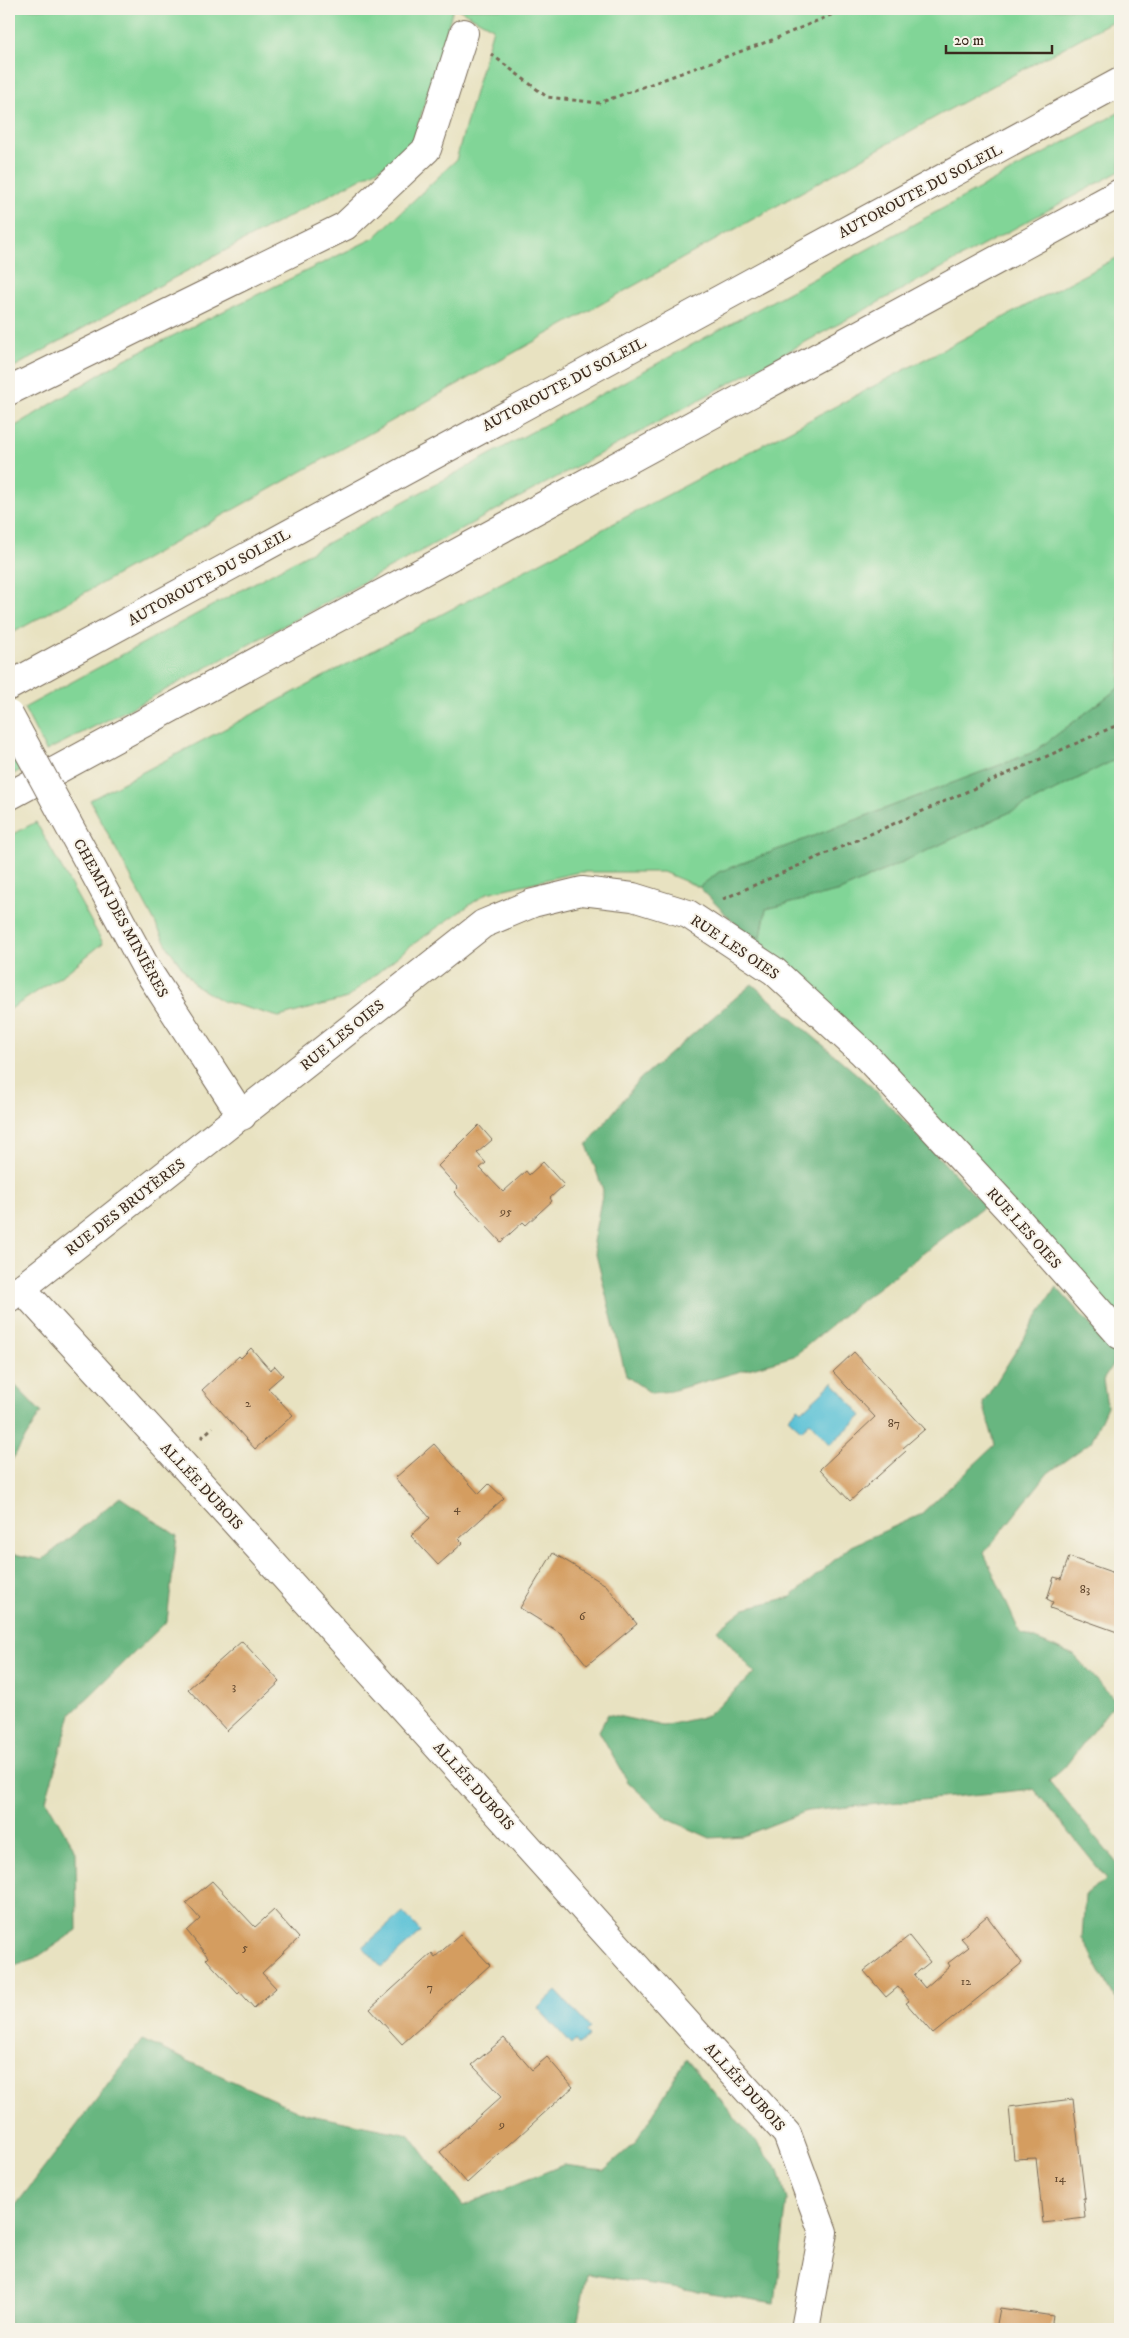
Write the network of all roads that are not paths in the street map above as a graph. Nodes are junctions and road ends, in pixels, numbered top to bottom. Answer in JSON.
{"nodes":[{"id":1,"x":464,"y":34,"type":"road end"},
{"id":2,"x":1120,"y":82,"type":"edge"},
{"id":3,"x":1120,"y":194,"type":"edge"},
{"id":4,"x":9,"y":391,"type":"edge"},
{"id":5,"x":9,"y":686,"type":"edge"},
{"id":6,"x":9,"y":715,"type":"edge"},
{"id":7,"x":9,"y":796,"type":"edge"},
{"id":8,"x":242,"y":1116,"type":"junction"},
{"id":9,"x":15,"y":1293,"type":"edge"},
{"id":10,"x":1120,"y":1335,"type":"edge"},
{"id":11,"x":805,"y":2329,"type":"edge"}],
"edges":[{"from":1,"to":4,"type":"main road"},
{"from":2,"to":5,"type":"main road","name":"AUTOROUTE DU SOLEIL"},
{"from":3,"to":7,"type":"main road"},
{"from":6,"to":8,"type":"main road","name":"CHEMIN DES MINIÈRES","bridge":true},
{"from":8,"to":9,"type":"main road","name":"RUE DES BRUYÈRES"},
{"from":8,"to":10,"type":"main road","name":"RUE LES OIES"},
{"from":9,"to":11,"type":"main road","name":"ALLÉE DUBOIS"}]}
